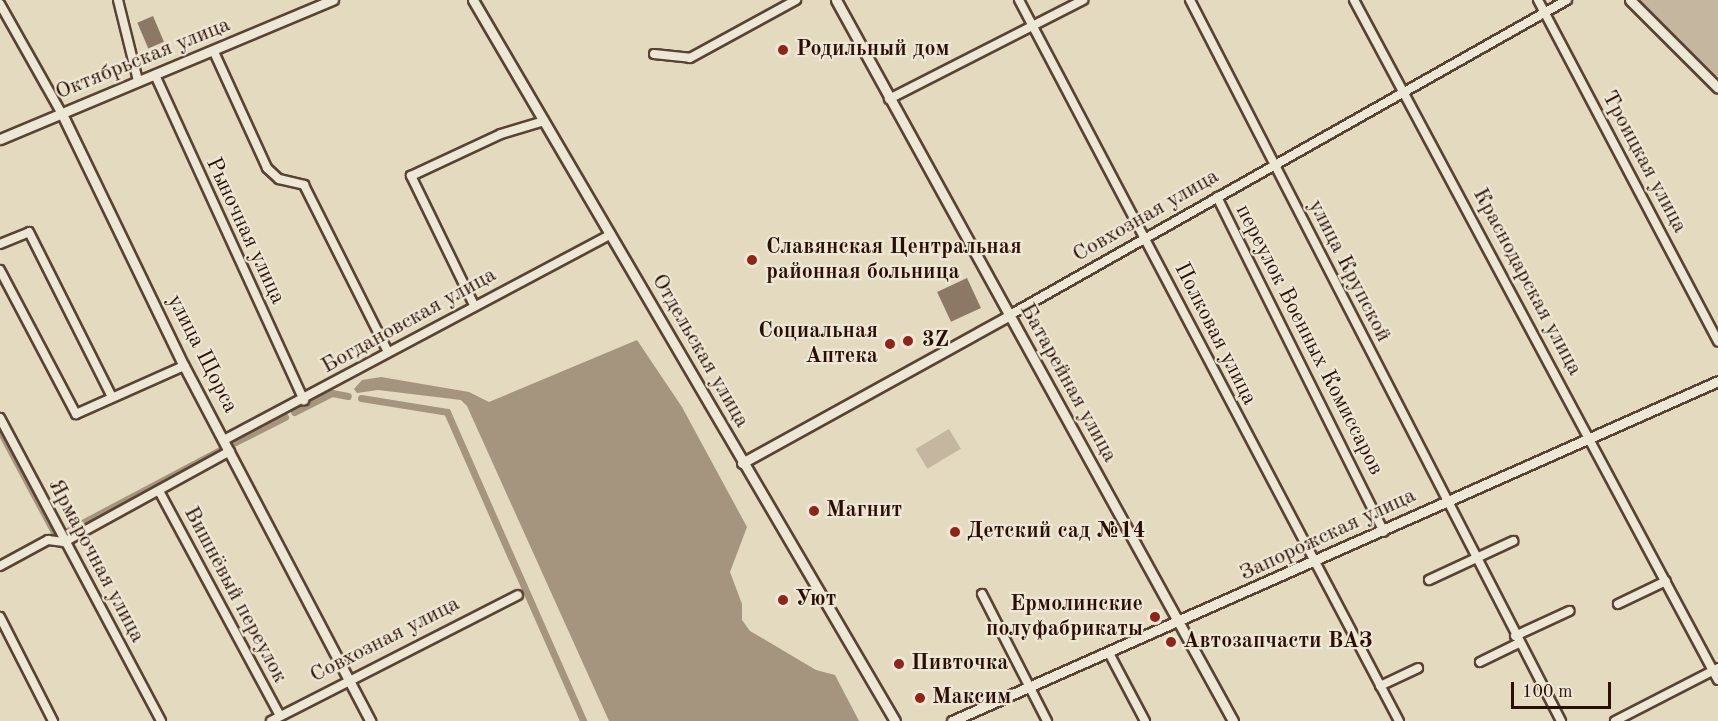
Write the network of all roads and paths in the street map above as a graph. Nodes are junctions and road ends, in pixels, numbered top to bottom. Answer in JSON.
{"nodes":[{"id":1,"x":118,"y":0,"type":"edge"},
{"id":2,"x":333,"y":0,"type":"edge"},
{"id":3,"x":473,"y":0,"type":"edge"},
{"id":4,"x":796,"y":0,"type":"edge"},
{"id":5,"x":836,"y":0,"type":"edge"},
{"id":6,"x":1019,"y":0,"type":"edge"},
{"id":7,"x":1083,"y":0,"type":"edge"},
{"id":8,"x":1190,"y":0,"type":"edge"},
{"id":9,"x":1354,"y":0,"type":"edge"},
{"id":10,"x":1538,"y":0,"type":"edge"},
{"id":11,"x":1567,"y":0,"type":"edge"},
{"id":12,"x":1630,"y":0,"type":"edge"},
{"id":13,"x":0,"y":4,"type":"edge"},
{"id":14,"x":1544,"y":11,"type":"junction"},
{"id":15,"x":1032,"y":26,"type":"junction"},
{"id":16,"x":214,"y":52,"type":"junction"},
{"id":17,"x":654,"y":54,"type":"dead end"},
{"id":18,"x":155,"y":75,"type":"junction"},
{"id":19,"x":138,"y":81,"type":"junction"},
{"id":20,"x":1718,"y":88,"type":"edge"},
{"id":21,"x":1404,"y":90,"type":"junction"},
{"id":22,"x":889,"y":99,"type":"junction"},
{"id":23,"x":62,"y":114,"type":"junction"},
{"id":24,"x":544,"y":121,"type":"junction"},
{"id":25,"x":0,"y":139,"type":"edge"},
{"id":26,"x":1275,"y":165,"type":"junction"},
{"id":27,"x":1218,"y":198,"type":"junction"},
{"id":28,"x":611,"y":234,"type":"junction"},
{"id":29,"x":1145,"y":239,"type":"junction"},
{"id":30,"x":0,"y":244,"type":"edge"},
{"id":31,"x":0,"y":270,"type":"edge"},
{"id":32,"x":474,"y":305,"type":"junction"},
{"id":33,"x":1008,"y":316,"type":"junction"},
{"id":34,"x":1718,"y":341,"type":"edge"},
{"id":35,"x":387,"y":350,"type":"junction"},
{"id":36,"x":184,"y":366,"type":"junction"},
{"id":37,"x":1718,"y":381,"type":"edge"},
{"id":38,"x":112,"y":397,"type":"junction"},
{"id":39,"x":304,"y":400,"type":"junction"},
{"id":40,"x":0,"y":417,"type":"edge"},
{"id":41,"x":1591,"y":439,"type":"junction"},
{"id":42,"x":224,"y":440,"type":"junction"},
{"id":43,"x":230,"y":451,"type":"junction"},
{"id":44,"x":742,"y":463,"type":"junction"},
{"id":45,"x":159,"y":491,"type":"junction"},
{"id":46,"x":1445,"y":503,"type":"junction"},
{"id":47,"x":1384,"y":532,"type":"junction"},
{"id":48,"x":1514,"y":541,"type":"dead end"},
{"id":49,"x":64,"y":542,"type":"junction"},
{"id":50,"x":1475,"y":559,"type":"junction"},
{"id":51,"x":1314,"y":564,"type":"junction"},
{"id":52,"x":0,"y":566,"type":"edge"},
{"id":53,"x":1429,"y":580,"type":"dead end"},
{"id":54,"x":1666,"y":581,"type":"junction"},
{"id":55,"x":982,"y":594,"type":"dead end"},
{"id":56,"x":518,"y":595,"type":"dead end"},
{"id":57,"x":1618,"y":604,"type":"dead end"},
{"id":58,"x":1569,"y":611,"type":"dead end"},
{"id":59,"x":0,"y":617,"type":"edge"},
{"id":60,"x":1179,"y":623,"type":"junction"},
{"id":61,"x":1517,"y":639,"type":"junction"},
{"id":62,"x":1109,"y":653,"type":"junction"},
{"id":63,"x":1480,"y":662,"type":"dead end"},
{"id":64,"x":1418,"y":668,"type":"dead end"},
{"id":65,"x":1715,"y":669,"type":"edge"},
{"id":66,"x":347,"y":679,"type":"junction"},
{"id":67,"x":1718,"y":680,"type":"edge"},
{"id":68,"x":1380,"y":686,"type":"junction"},
{"id":69,"x":1029,"y":687,"type":"junction"},
{"id":70,"x":274,"y":720,"type":"edge"},
{"id":71,"x":53,"y":721,"type":"edge"},
{"id":72,"x":161,"y":721,"type":"edge"},
{"id":73,"x":370,"y":721,"type":"edge"},
{"id":74,"x":895,"y":721,"type":"edge"},
{"id":75,"x":952,"y":721,"type":"edge"},
{"id":76,"x":1047,"y":721,"type":"edge"},
{"id":77,"x":1145,"y":721,"type":"edge"},
{"id":78,"x":1233,"y":721,"type":"edge"},
{"id":79,"x":1399,"y":721,"type":"edge"},
{"id":80,"x":1561,"y":721,"type":"edge"},
{"id":81,"x":1615,"y":721,"type":"edge"}],
"edges":[{"from":1,"to":19,"type":"street"},
{"from":2,"to":16,"type":"street","name":"Октябрьская улица"},
{"from":3,"to":24,"type":"street","name":"Отдельская улица"},
{"from":4,"to":17,"type":"street"},
{"from":5,"to":22,"type":"street","name":"Батарейная улица"},
{"from":6,"to":15,"type":"street","name":"Полковая улица"},
{"from":7,"to":15,"type":"street"},
{"from":8,"to":26,"type":"street","name":"улица Крупской"},
{"from":9,"to":21,"type":"street","name":"Краснодарская улица"},
{"from":10,"to":14,"type":"street","name":"Троицкая улица"},
{"from":11,"to":14,"type":"street","name":"Совхозная улица"},
{"from":12,"to":20,"type":"street"},
{"from":13,"to":23,"type":"street","name":"улица Щорса"},
{"from":14,"to":21,"type":"street","name":"Совхозная улица"},
{"from":14,"to":34,"type":"street","name":"Троицкая улица"},
{"from":15,"to":22,"type":"street"},
{"from":15,"to":29,"type":"street","name":"Полковая улица"},
{"from":16,"to":18,"type":"street","name":"Октябрьская улица"},
{"from":16,"to":35,"type":"street"},
{"from":18,"to":19,"type":"street","name":"Октябрьская улица"},
{"from":18,"to":39,"type":"street","name":"Рыночная улица"},
{"from":19,"to":23,"type":"street","name":"Октябрьская улица"},
{"from":21,"to":26,"type":"street","name":"Совхозная улица"},
{"from":21,"to":41,"type":"street","name":"Краснодарская улица"},
{"from":22,"to":33,"type":"street","name":"Батарейная улица"},
{"from":23,"to":25,"type":"street","name":"Октябрьская улица"},
{"from":23,"to":36,"type":"street","name":"улица Щорса"},
{"from":24,"to":28,"type":"street","name":"Отдельская улица"},
{"from":24,"to":32,"type":"street"},
{"from":26,"to":27,"type":"street","name":"Совхозная улица"},
{"from":26,"to":46,"type":"street","name":"улица Крупской"},
{"from":27,"to":29,"type":"street","name":"Совхозная улица"},
{"from":27,"to":47,"type":"street","name":"переулок Военных Комиссаров"},
{"from":28,"to":32,"type":"street","name":"Богдановская улица"},
{"from":28,"to":44,"type":"street","name":"Отдельская улица"},
{"from":29,"to":33,"type":"street","name":"Совхозная улица"},
{"from":29,"to":51,"type":"street","name":"Полковая улица"},
{"from":30,"to":38,"type":"street"},
{"from":31,"to":38,"type":"street"},
{"from":32,"to":35,"type":"street","name":"Богдановская улица"},
{"from":33,"to":44,"type":"street","name":"Совхозная улица"},
{"from":33,"to":60,"type":"street","name":"Батарейная улица"},
{"from":35,"to":39,"type":"street","name":"Богдановская улица"},
{"from":36,"to":38,"type":"street"},
{"from":36,"to":42,"type":"street","name":"улица Щорса"},
{"from":37,"to":41,"type":"street","name":"Запорожская улица"},
{"from":39,"to":42,"type":"street","name":"Богдановская улица"},
{"from":40,"to":49,"type":"street","name":"Ярмарочная улица"},
{"from":41,"to":46,"type":"street","name":"Запорожская улица"},
{"from":41,"to":54,"type":"street","name":"Краснодарская улица"},
{"from":42,"to":43,"type":"street","name":"улица Щорса"},
{"from":43,"to":45,"type":"street"},
{"from":43,"to":66,"type":"street","name":"улица Щорса"},
{"from":44,"to":74,"type":"street","name":"Отдельская улица"},
{"from":45,"to":49,"type":"street"},
{"from":45,"to":70,"type":"street","name":"Вишнёвый переулок"},
{"from":46,"to":47,"type":"street","name":"Запорожская улица"},
{"from":46,"to":50,"type":"street","name":"улица Крупской"},
{"from":47,"to":51,"type":"street","name":"Запорожская улица"},
{"from":48,"to":50,"type":"street"},
{"from":49,"to":52,"type":"street"},
{"from":49,"to":72,"type":"street","name":"Ярмарочная улица"},
{"from":50,"to":53,"type":"street"},
{"from":50,"to":61,"type":"street","name":"улица Крупской"},
{"from":51,"to":60,"type":"street","name":"Запорожская улица"},
{"from":51,"to":68,"type":"street","name":"Полковая улица"},
{"from":54,"to":57,"type":"street"},
{"from":54,"to":65,"type":"street","name":"Краснодарская улица"},
{"from":55,"to":69,"type":"street"},
{"from":56,"to":66,"type":"street","name":"Совхозная улица"},
{"from":58,"to":61,"type":"street"},
{"from":59,"to":71,"type":"street"},
{"from":60,"to":62,"type":"street","name":"Запорожская улица"},
{"from":60,"to":78,"type":"street","name":"Батарейная улица"},
{"from":61,"to":63,"type":"street"},
{"from":61,"to":80,"type":"street","name":"улица Крупской"},
{"from":62,"to":69,"type":"street","name":"Запорожская улица"},
{"from":62,"to":77,"type":"street"},
{"from":64,"to":68,"type":"street"},
{"from":65,"to":67,"type":"street","name":"Краснодарская улица"},
{"from":65,"to":81,"type":"street"},
{"from":66,"to":70,"type":"street","name":"Совхозная улица"},
{"from":66,"to":73,"type":"street","name":"улица Щорса"},
{"from":68,"to":79,"type":"street","name":"Полковая улица"},
{"from":69,"to":75,"type":"street","name":"Запорожская улица"},
{"from":69,"to":76,"type":"street"}]}
